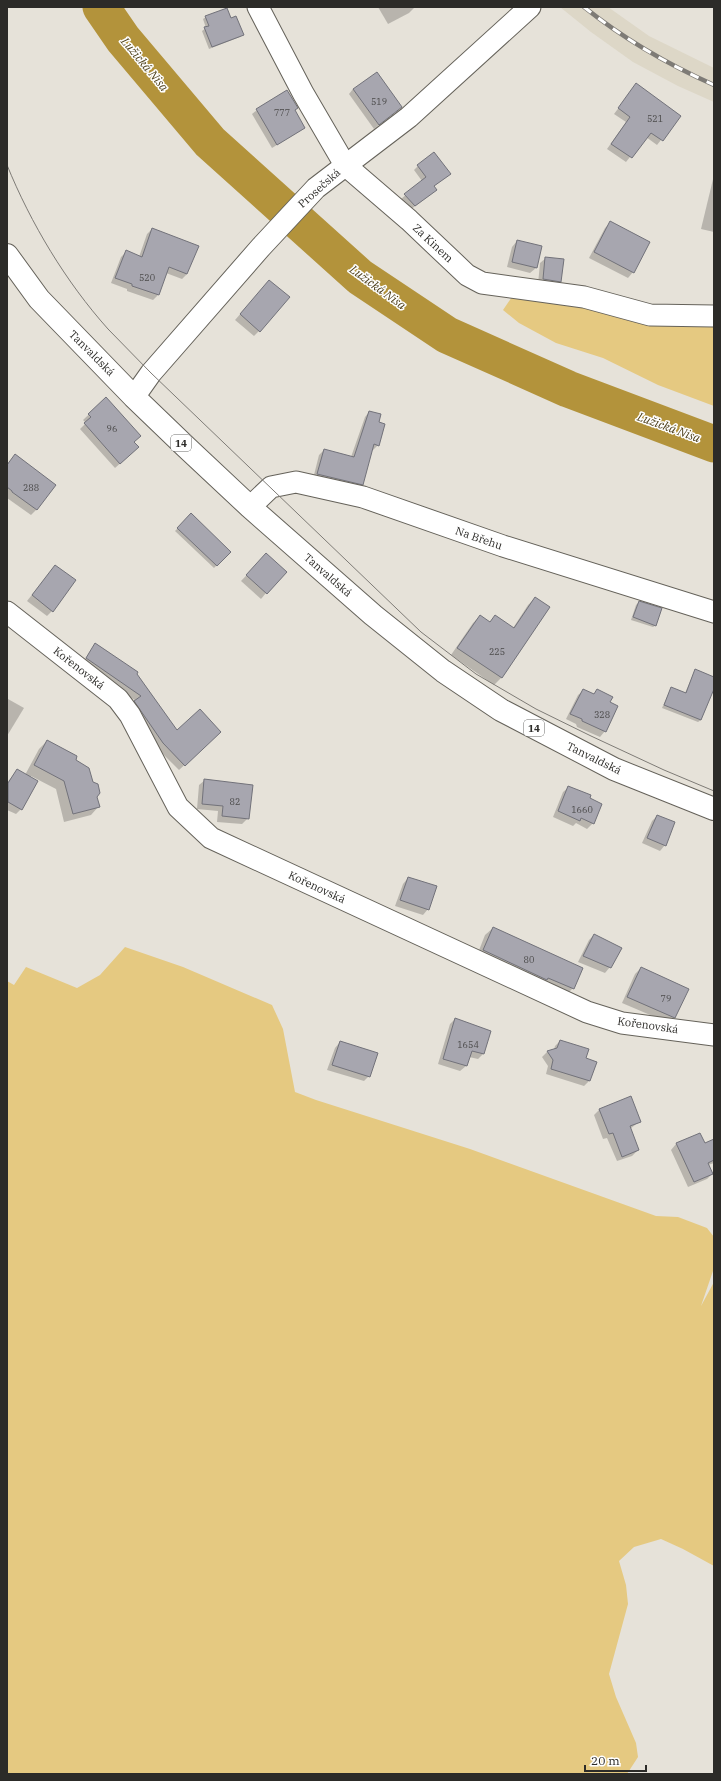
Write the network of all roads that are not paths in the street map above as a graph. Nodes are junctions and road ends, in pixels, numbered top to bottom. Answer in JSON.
{"nodes":[{"id":1,"x":258,"y":7,"type":"edge"},
{"id":2,"x":530,"y":7,"type":"edge"},
{"id":3,"x":345,"y":165,"type":"junction"},
{"id":4,"x":7,"y":255,"type":"edge"},
{"id":5,"x":714,"y":316,"type":"edge"},
{"id":6,"x":134,"y":397,"type":"junction"},
{"id":7,"x":250,"y":507,"type":"junction"},
{"id":8,"x":7,"y":612,"type":"edge"},
{"id":9,"x":714,"y":612,"type":"edge"},
{"id":10,"x":714,"y":809,"type":"edge"},
{"id":11,"x":714,"y":1036,"type":"edge"}],
"edges":[{"from":1,"to":3,"type":"street","name":"Za Kinem"},
{"from":2,"to":3,"type":"street","name":"Prosečská"},
{"from":3,"to":5,"type":"street","name":"Za Kinem"},
{"from":3,"to":6,"type":"street","name":"Prosečská"},
{"from":4,"to":6,"type":"main road","name":"Tanvaldská","number":"14"},
{"from":6,"to":7,"type":"main road","name":"Tanvaldská","number":"14"},
{"from":7,"to":9,"type":"street","name":"Na Břehu"},
{"from":7,"to":10,"type":"main road","name":"Tanvaldská","number":"14"},
{"from":8,"to":11,"type":"street","name":"Kořenovská"}]}
